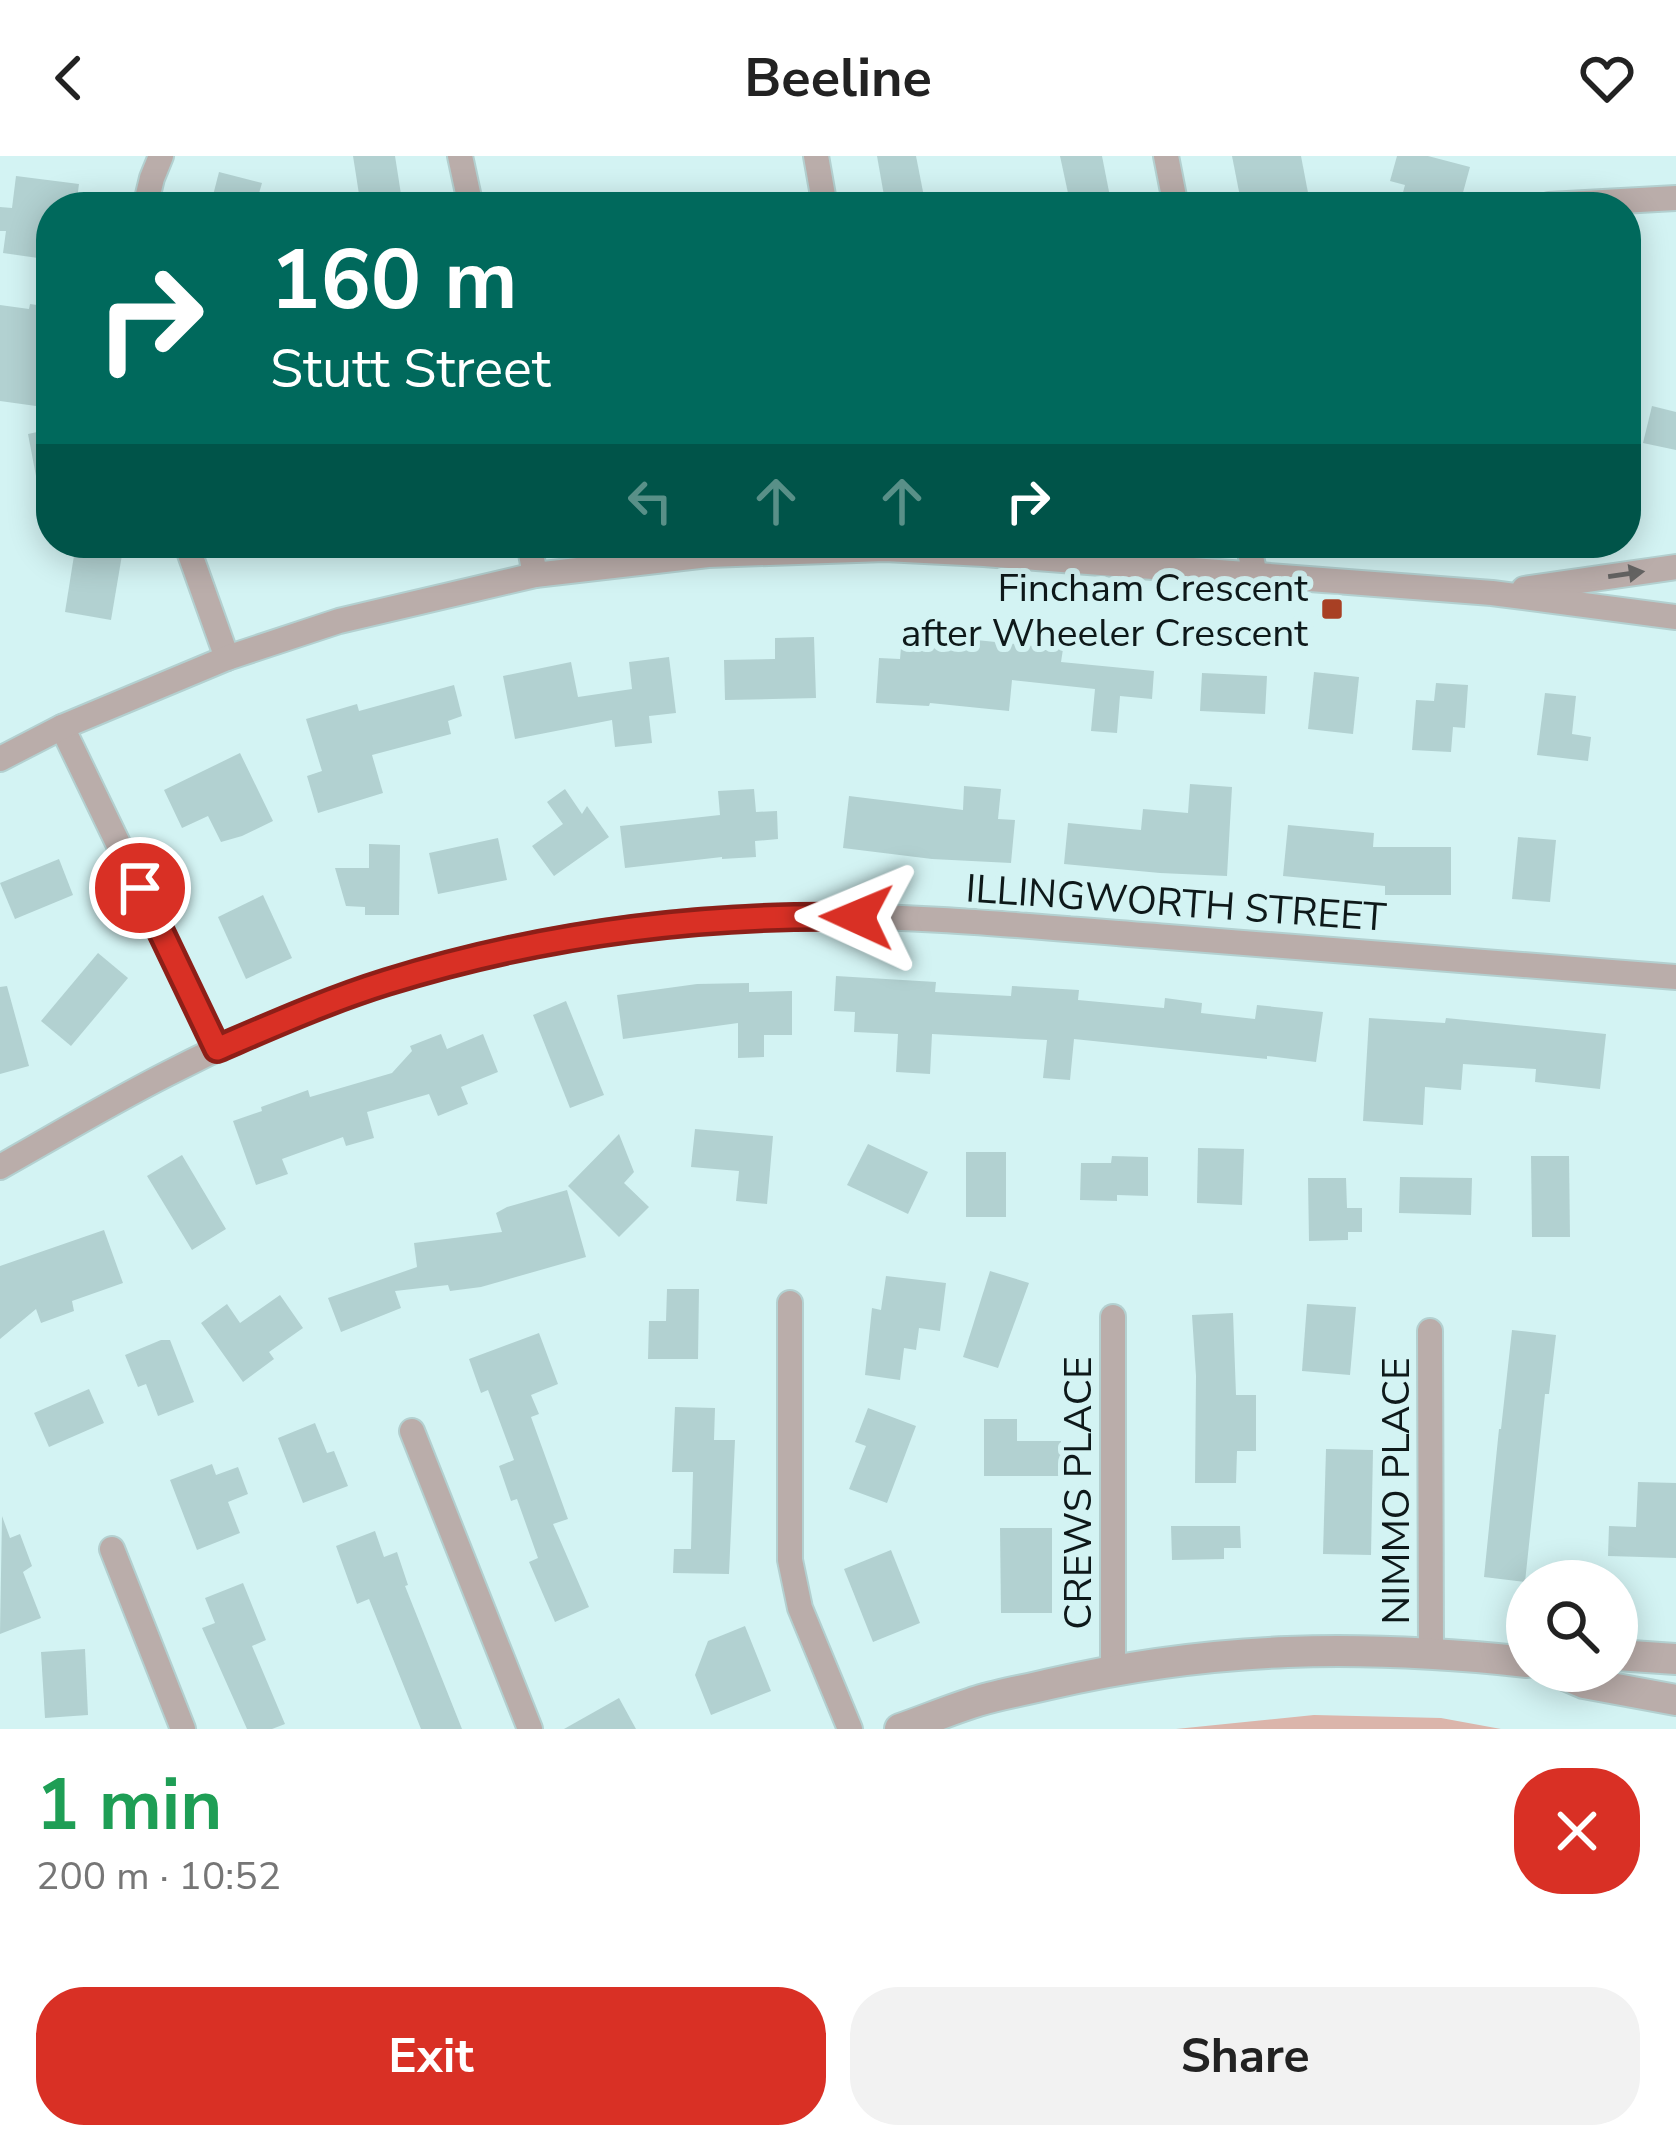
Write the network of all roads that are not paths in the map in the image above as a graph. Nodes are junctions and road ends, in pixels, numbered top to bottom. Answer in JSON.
{"nodes":[{"id":1,"x":161,"y":156,"type":"edge"},
{"id":2,"x":460,"y":156,"type":"edge"},
{"id":3,"x":816,"y":156,"type":"edge"},
{"id":4,"x":1166,"y":156,"type":"edge"},
{"id":5,"x":149,"y":192,"type":"edge"},
{"id":6,"x":468,"y":192,"type":"edge"},
{"id":7,"x":822,"y":192,"type":"edge"},
{"id":8,"x":1174,"y":192,"type":"edge"},
{"id":9,"x":1676,"y":197,"type":"edge"},
{"id":10,"x":1641,"y":199,"type":"edge"},
{"id":11,"x":191,"y":558,"type":"edge"},
{"id":12,"x":532,"y":558,"type":"edge"},
{"id":13,"x":683,"y":558,"type":"edge"},
{"id":14,"x":1038,"y":558,"type":"edge"},
{"id":15,"x":1251,"y":558,"type":"edge"},
{"id":16,"x":1676,"y":567,"type":"edge"},
{"id":17,"x":535,"y":575,"type":"junction"},
{"id":18,"x":1255,"y":575,"type":"junction"},
{"id":19,"x":1492,"y":593,"type":"junction"},
{"id":20,"x":1676,"y":616,"type":"edge"},
{"id":21,"x":226,"y":658,"type":"junction"},
{"id":22,"x":62,"y":727,"type":"junction"},
{"id":23,"x":0,"y":759,"type":"edge"},
{"id":24,"x":1676,"y":977,"type":"edge"},
{"id":25,"x":217,"y":1049,"type":"junction"},
{"id":26,"x":0,"y":1167,"type":"edge"},
{"id":27,"x":790,"y":1303,"type":"dead end"},
{"id":28,"x":1113,"y":1317,"type":"dead end"},
{"id":29,"x":1430,"y":1331,"type":"dead end"},
{"id":30,"x":412,"y":1431,"type":"dead end"},
{"id":31,"x":112,"y":1550,"type":"dead end"},
{"id":32,"x":1431,"y":1652,"type":"junction"},
{"id":33,"x":1638,"y":1656,"type":"edge"},
{"id":34,"x":1676,"y":1659,"type":"edge"},
{"id":35,"x":1506,"y":1660,"type":"edge"},
{"id":36,"x":1113,"y":1670,"type":"junction"},
{"id":37,"x":1633,"y":1692,"type":"edge"},
{"id":38,"x":1676,"y":1700,"type":"edge"},
{"id":39,"x":183,"y":1729,"type":"edge"},
{"id":40,"x":530,"y":1729,"type":"edge"},
{"id":41,"x":850,"y":1729,"type":"edge"},
{"id":42,"x":900,"y":1729,"type":"edge"}],
"edges":[{"from":1,"to":5,"type":"street"},
{"from":2,"to":6,"type":"street"},
{"from":3,"to":7,"type":"street"},
{"from":4,"to":8,"type":"street"},
{"from":9,"to":10,"type":"street"},
{"from":11,"to":21,"type":"street"},
{"from":12,"to":17,"type":"street"},
{"from":13,"to":17,"type":"street"},
{"from":14,"to":18,"type":"street"},
{"from":15,"to":18,"type":"street"},
{"from":19,"to":16,"type":"street","one_way":true},
{"from":17,"to":21,"type":"street"},
{"from":18,"to":19,"type":"street"},
{"from":19,"to":20,"type":"street"},
{"from":21,"to":22,"type":"street"},
{"from":22,"to":23,"type":"street"},
{"from":22,"to":25,"type":"street"},
{"from":24,"to":25,"type":"street","name":"ILLINGWORTH STREET"},
{"from":25,"to":26,"type":"street","name":"ILLINGWORTH STREET"},
{"from":27,"to":41,"type":"street"},
{"from":28,"to":36,"type":"street","name":"CREWS PLACE"},
{"from":29,"to":32,"type":"street","name":"NIMMO PLACE"},
{"from":30,"to":40,"type":"street"},
{"from":31,"to":39,"type":"street"},
{"from":32,"to":35,"type":"street"},
{"from":32,"to":36,"type":"street"},
{"from":33,"to":34,"type":"street"},
{"from":36,"to":42,"type":"street"},
{"from":37,"to":38,"type":"street"}]}
